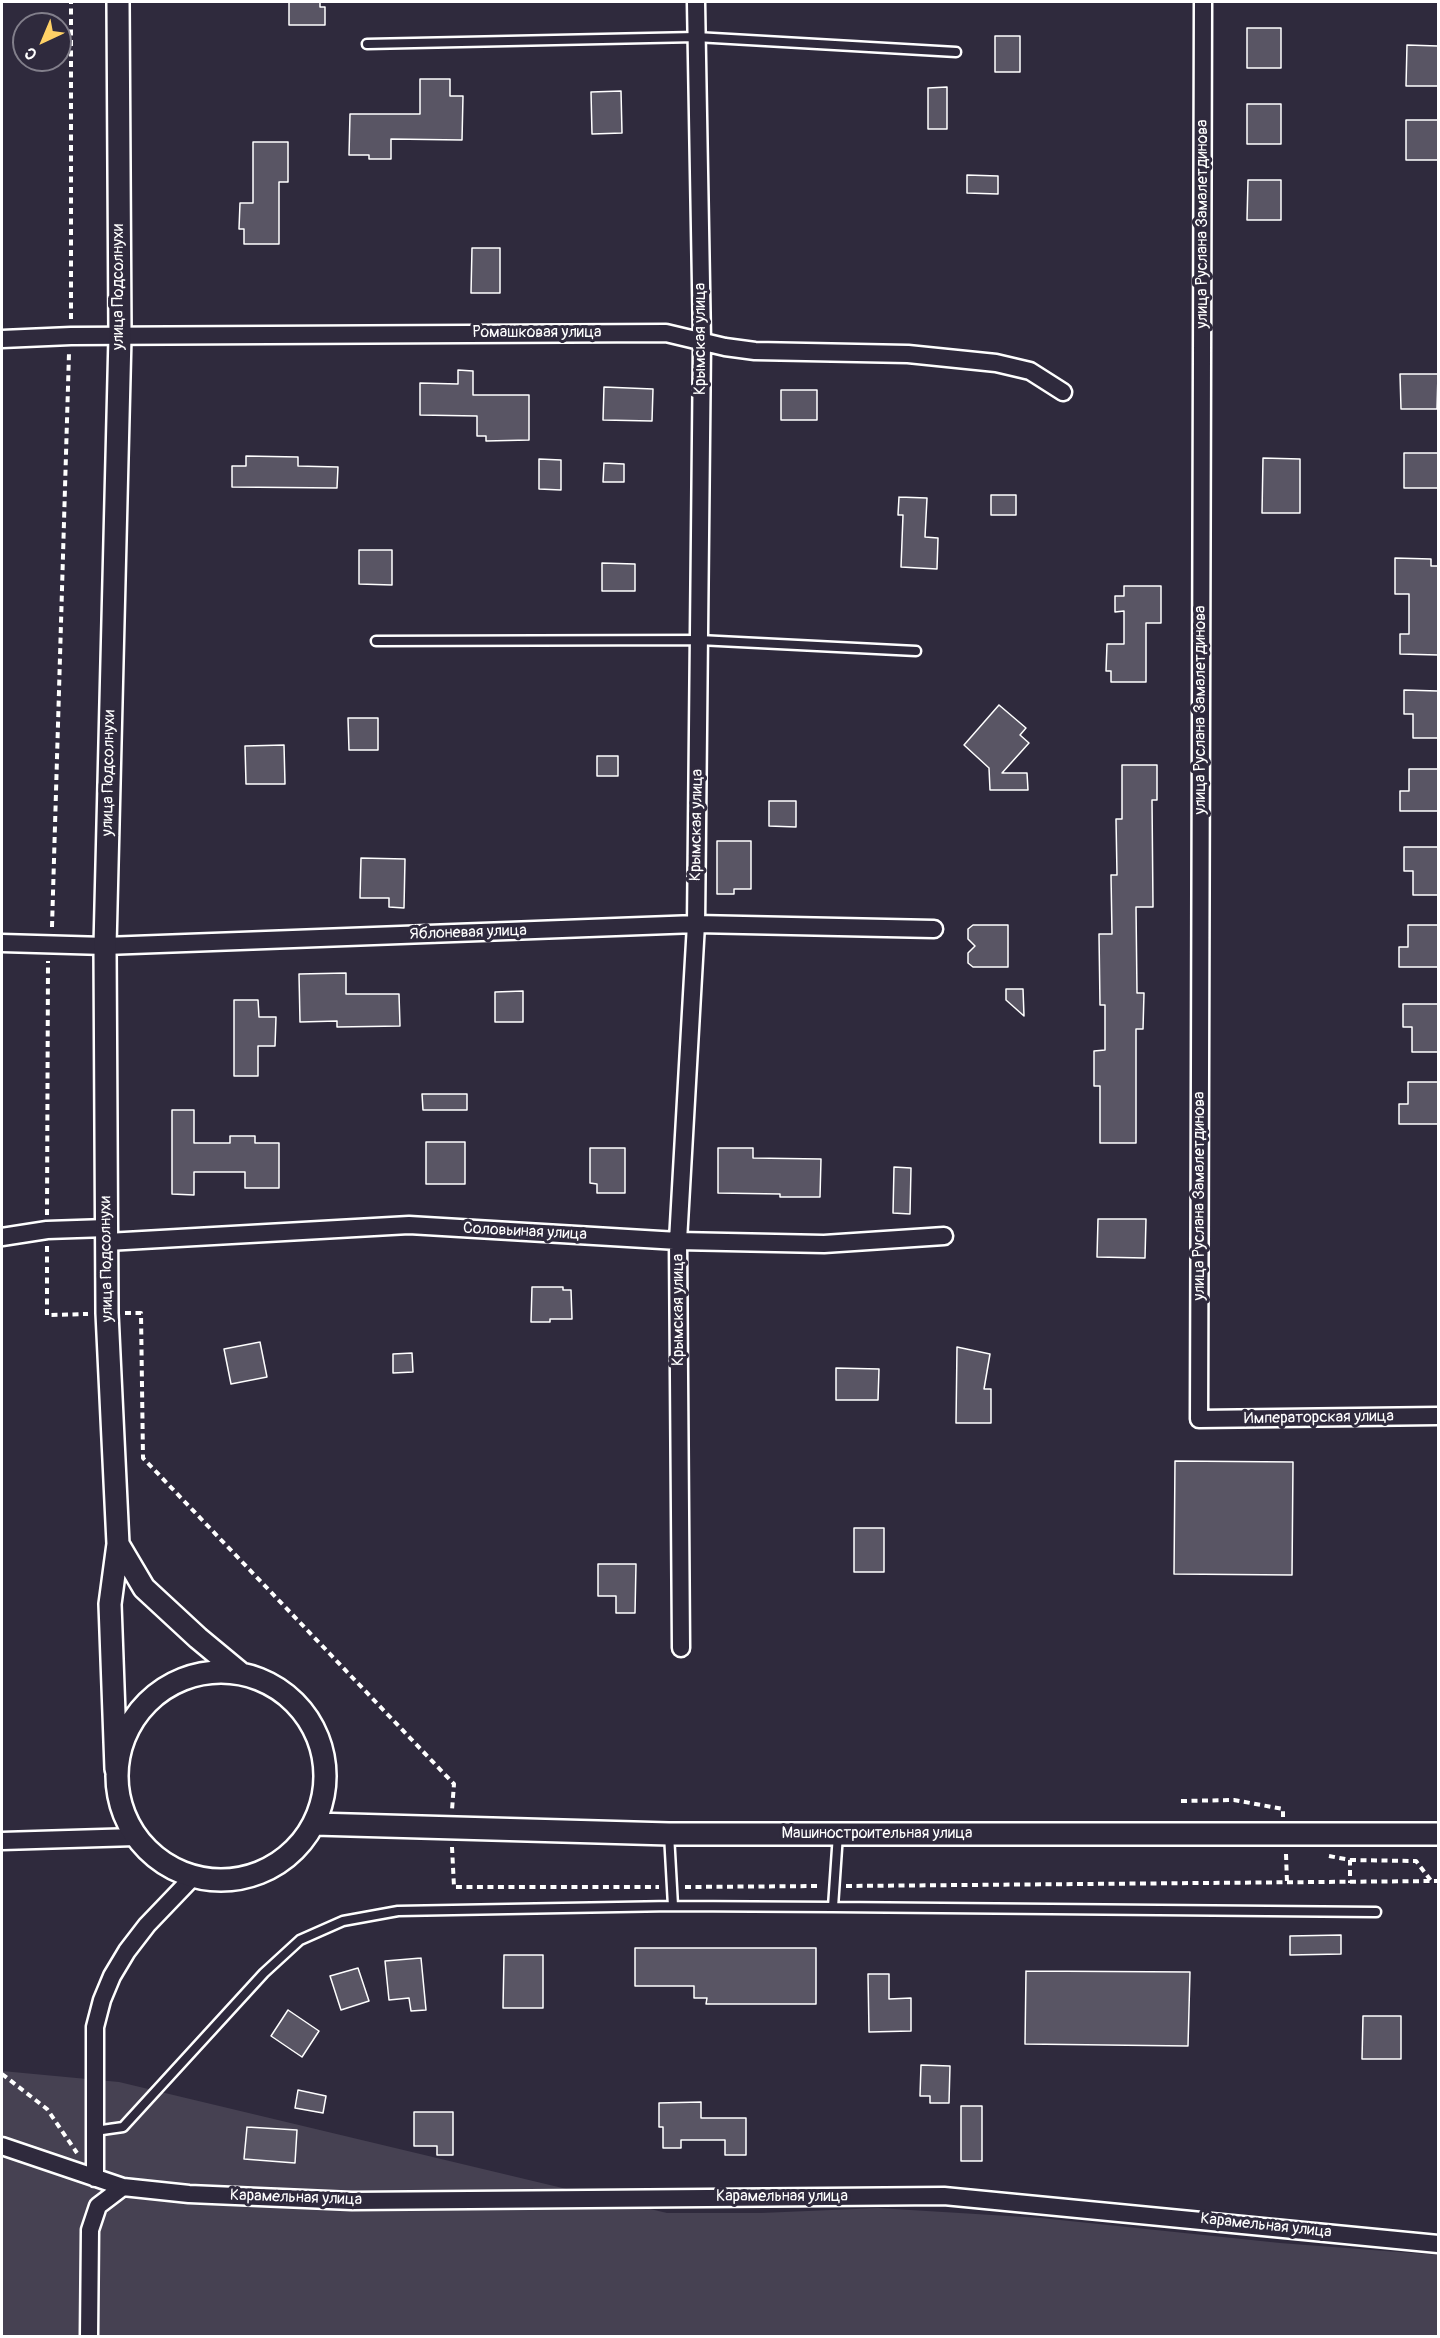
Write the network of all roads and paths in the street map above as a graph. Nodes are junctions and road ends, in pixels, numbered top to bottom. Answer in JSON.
{"nodes":[{"id":1,"x":71,"y":2,"type":"edge"},
{"id":2,"x":118,"y":2,"type":"edge"},
{"id":3,"x":696,"y":2,"type":"edge"},
{"id":4,"x":1203,"y":2,"type":"edge"},
{"id":5,"x":696,"y":37,"type":"junction"},
{"id":6,"x":367,"y":44,"type":"dead end"},
{"id":7,"x":956,"y":52,"type":"dead end"},
{"id":8,"x":71,"y":336,"type":"junction"},
{"id":9,"x":120,"y":336,"type":"junction"},
{"id":10,"x":2,"y":339,"type":"edge"},
{"id":11,"x":702,"y":340,"type":"junction"},
{"id":12,"x":1063,"y":392,"type":"dead end"},
{"id":13,"x":699,"y":640,"type":"junction"},
{"id":14,"x":376,"y":641,"type":"dead end"},
{"id":15,"x":916,"y":651,"type":"dead end"},
{"id":16,"x":696,"y":924,"type":"junction"},
{"id":17,"x":934,"y":929,"type":"dead end"},
{"id":18,"x":2,"y":943,"type":"edge"},
{"id":19,"x":48,"y":944,"type":"junction"},
{"id":20,"x":105,"y":946,"type":"junction"},
{"id":21,"x":47,"y":1230,"type":"junction"},
{"id":22,"x":107,"y":1235,"type":"junction"},
{"id":23,"x":944,"y":1236,"type":"dead end"},
{"id":24,"x":2,"y":1237,"type":"edge"},
{"id":25,"x":678,"y":1241,"type":"junction"},
{"id":26,"x":107,"y":1313,"type":"junction"},
{"id":27,"x":1438,"y":1416,"type":"edge"},
{"id":28,"x":1200,"y":1419,"type":"joint"},
{"id":29,"x":118,"y":1544,"type":"junction"},
{"id":30,"x":681,"y":1648,"type":"dead end"},
{"id":31,"x":239,"y":1672,"type":"junction"},
{"id":32,"x":116,"y":1769,"type":"junction"},
{"id":33,"x":315,"y":1824,"type":"junction"},
{"id":34,"x":451,"y":1829,"type":"junction"},
{"id":35,"x":669,"y":1834,"type":"junction"},
{"id":36,"x":838,"y":1834,"type":"junction"},
{"id":37,"x":1438,"y":1834,"type":"edge"},
{"id":38,"x":136,"y":1837,"type":"junction"},
{"id":39,"x":2,"y":1840,"type":"edge"},
{"id":40,"x":1318,"y":1854,"type":"dead end"},
{"id":41,"x":1350,"y":1860,"type":"junction"},
{"id":42,"x":193,"y":1877,"type":"junction"},
{"id":43,"x":1438,"y":1881,"type":"edge"},
{"id":44,"x":1350,"y":1882,"type":"junction"},
{"id":45,"x":1432,"y":1882,"type":"junction"},
{"id":46,"x":835,"y":1886,"type":"junction"},
{"id":47,"x":672,"y":1887,"type":"junction"},
{"id":48,"x":673,"y":1906,"type":"junction"},
{"id":49,"x":833,"y":1907,"type":"junction"},
{"id":50,"x":1376,"y":1912,"type":"dead end"},
{"id":51,"x":2,"y":2074,"type":"edge"},
{"id":52,"x":95,"y":2131,"type":"junction"},
{"id":53,"x":2,"y":2146,"type":"edge"},
{"id":54,"x":95,"y":2178,"type":"junction"},
{"id":55,"x":123,"y":2187,"type":"junction"},
{"id":56,"x":1438,"y":2244,"type":"edge"},
{"id":57,"x":89,"y":2337,"type":"edge"}],
"edges":[{"from":1,"to":8,"type":"path"},
{"from":2,"to":9,"type":"street","name":"улица Подсолнухи"},
{"from":3,"to":5,"type":"street","name":"Крымская улица"},
{"from":4,"to":28,"type":"street","name":"улица Руслана Замалетдинова"},
{"from":5,"to":6,"type":"lane"},
{"from":5,"to":7,"type":"lane"},
{"from":5,"to":11,"type":"street","name":"Крымская улица"},
{"from":8,"to":9,"type":"street","name":"Ромашковая улица"},
{"from":8,"to":10,"type":"street","name":"Ромашковая улица"},
{"from":8,"to":19,"type":"path"},
{"from":9,"to":11,"type":"street","name":"Ромашковая улица"},
{"from":9,"to":20,"type":"street","name":"улица Подсолнухи"},
{"from":11,"to":12,"type":"street","name":"Ромашковая улица"},
{"from":11,"to":13,"type":"street","name":"Крымская улица"},
{"from":13,"to":14,"type":"lane"},
{"from":13,"to":15,"type":"lane"},
{"from":13,"to":16,"type":"street","name":"Крымская улица"},
{"from":16,"to":17,"type":"street","name":"Яблоневая улица"},
{"from":16,"to":20,"type":"street","name":"Яблоневая улица"},
{"from":16,"to":25,"type":"street","name":"Крымская улица"},
{"from":18,"to":19,"type":"street","name":"Яблоневая улица"},
{"from":19,"to":20,"type":"street","name":"Яблоневая улица"},
{"from":19,"to":21,"type":"path"},
{"from":20,"to":22,"type":"street","name":"улица Подсолнухи"},
{"from":21,"to":22,"type":"street","name":"Соловьиная улица"},
{"from":21,"to":24,"type":"street","name":"Соловьиная улица"},
{"from":21,"to":26,"type":"path"},
{"from":22,"to":25,"type":"street","name":"Соловьиная улица"},
{"from":22,"to":26,"type":"street","name":"улица Подсолнухи"},
{"from":23,"to":25,"type":"street","name":"Соловьиная улица"},
{"from":25,"to":30,"type":"street","name":"Крымская улица"},
{"from":26,"to":29,"type":"street","name":"улица Подсолнухи"},
{"from":26,"to":34,"type":"path"},
{"from":27,"to":28,"type":"street","name":"Императорская улица"},
{"from":29,"to":31,"type":"street"},
{"from":29,"to":32,"type":"street","name":"улица Подсолнухи"},
{"from":31,"to":32,"type":"street"},
{"from":31,"to":33,"type":"street"},
{"from":32,"to":38,"type":"street"},
{"from":33,"to":34,"type":"street","name":"Машиностроительная улица"},
{"from":33,"to":42,"type":"street"},
{"from":34,"to":35,"type":"street","name":"Машиностроительная улица"},
{"from":34,"to":47,"type":"path"},
{"from":35,"to":36,"type":"street","name":"Машиностроительная улица"},
{"from":35,"to":47,"type":"lane"},
{"from":36,"to":37,"type":"street","name":"Машиностроительная улица"},
{"from":36,"to":46,"type":"lane"},
{"from":38,"to":39,"type":"street"},
{"from":38,"to":42,"type":"street"},
{"from":40,"to":41,"type":"path"},
{"from":41,"to":44,"type":"path"},
{"from":41,"to":45,"type":"path"},
{"from":42,"to":52,"type":"street"},
{"from":43,"to":45,"type":"path"},
{"from":44,"to":45,"type":"path"},
{"from":44,"to":46,"type":"path"},
{"from":46,"to":47,"type":"path"},
{"from":46,"to":49,"type":"lane"},
{"from":47,"to":48,"type":"lane"},
{"from":48,"to":49,"type":"lane"},
{"from":48,"to":52,"type":"lane"},
{"from":49,"to":50,"type":"lane"},
{"from":51,"to":54,"type":"path"},
{"from":52,"to":54,"type":"street"},
{"from":53,"to":54,"type":"street","name":"Карамельная улица"},
{"from":54,"to":55,"type":"street","name":"Карамельная улица"},
{"from":55,"to":56,"type":"street","name":"Карамельная улица"},
{"from":55,"to":57,"type":"street"}]}
